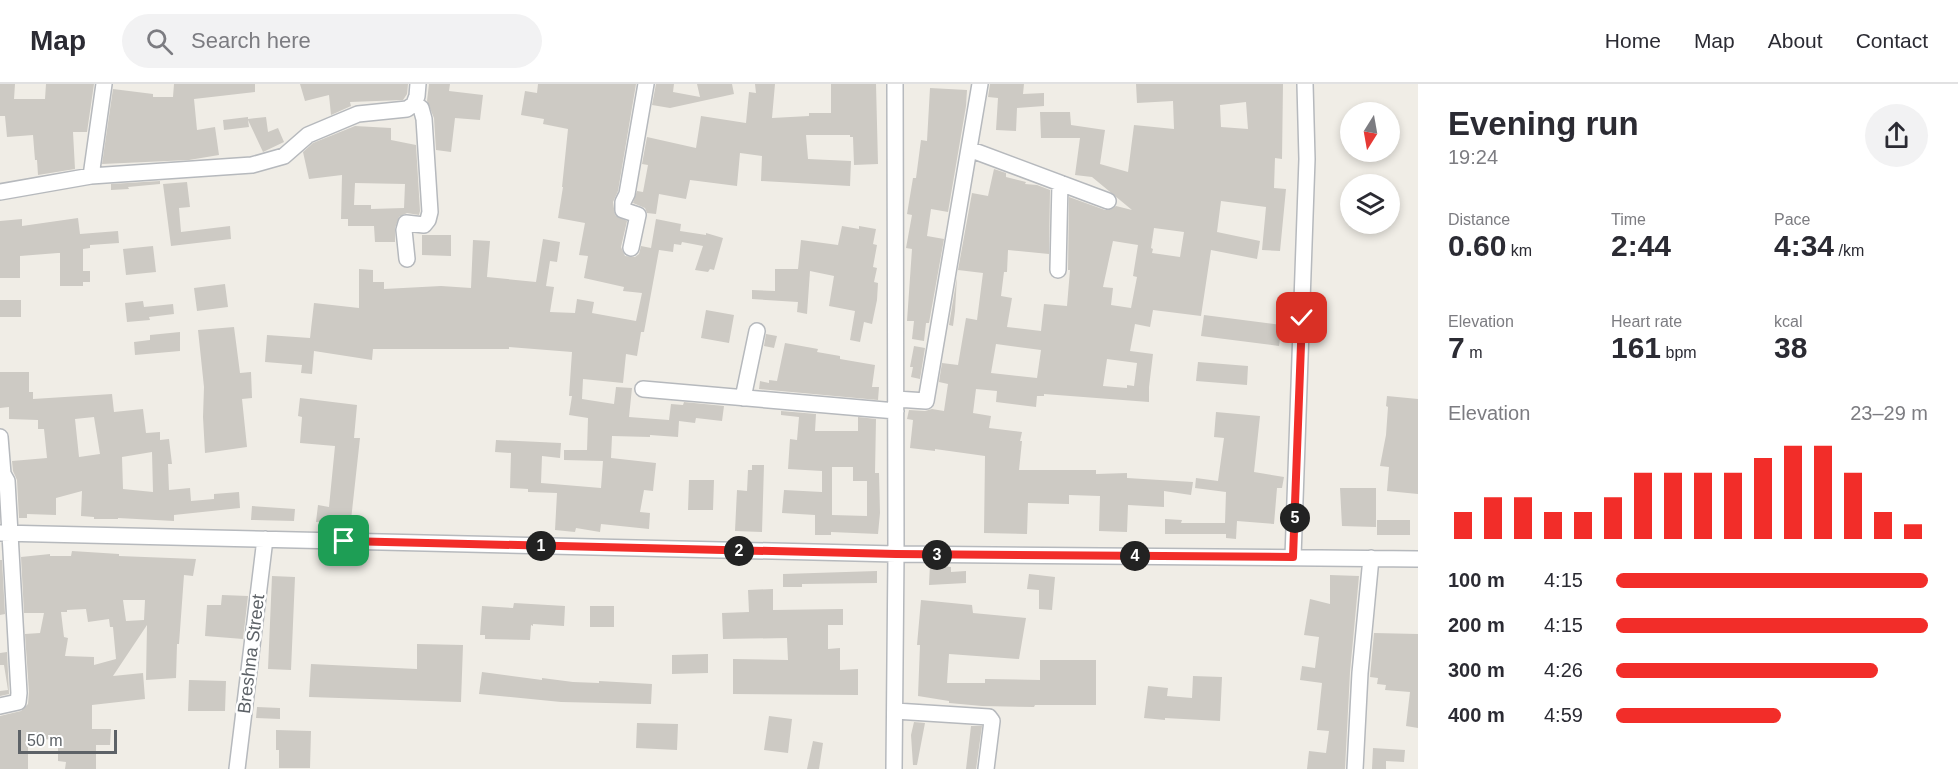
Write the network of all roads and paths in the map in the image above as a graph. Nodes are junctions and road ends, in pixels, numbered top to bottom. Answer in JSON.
{"nodes":[{"id":1,"x":104,"y":84,"type":"edge"},
{"id":2,"x":418,"y":84,"type":"edge"},
{"id":3,"x":646,"y":84,"type":"edge"},
{"id":4,"x":895,"y":84,"type":"edge"},
{"id":5,"x":980,"y":84,"type":"edge"},
{"id":6,"x":1305,"y":84,"type":"edge"},
{"id":7,"x":414,"y":104,"type":"junction"},
{"id":8,"x":969,"y":149,"type":"junction"},
{"id":9,"x":91,"y":176,"type":"junction"},
{"id":10,"x":1060,"y":183,"type":"junction"},
{"id":11,"x":0,"y":192,"type":"edge"},
{"id":12,"x":1108,"y":201,"type":"dead end"},
{"id":13,"x":631,"y":248,"type":"dead end"},
{"id":14,"x":406,"y":259,"type":"dead end"},
{"id":15,"x":1058,"y":270,"type":"dead end"},
{"id":16,"x":757,"y":331,"type":"dead end"},
{"id":17,"x":643,"y":389,"type":"dead end"},
{"id":18,"x":743,"y":398,"type":"junction"},
{"id":19,"x":896,"y":405,"type":"junction"},
{"id":20,"x":0,"y":437,"type":"edge"},
{"id":21,"x":6,"y":533,"type":"edge"},
{"id":22,"x":265,"y":539,"type":"junction"},
{"id":23,"x":896,"y":554,"type":"junction"},
{"id":24,"x":1293,"y":557,"type":"junction"},
{"id":25,"x":1371,"y":558,"type":"junction"},
{"id":26,"x":1418,"y":559,"type":"edge"},
{"id":27,"x":0,"y":706,"type":"edge"},
{"id":28,"x":895,"y":711,"type":"junction"},
{"id":29,"x":237,"y":769,"type":"edge"},
{"id":30,"x":894,"y":769,"type":"edge"},
{"id":31,"x":986,"y":769,"type":"edge"},
{"id":32,"x":1355,"y":769,"type":"edge"}],
"edges":[{"from":1,"to":9,"type":"street"},
{"from":2,"to":7,"type":"street"},
{"from":3,"to":13,"type":"street"},
{"from":4,"to":19,"type":"street"},
{"from":5,"to":8,"type":"street"},
{"from":6,"to":24,"type":"street"},
{"from":7,"to":9,"type":"street"},
{"from":7,"to":14,"type":"street"},
{"from":8,"to":10,"type":"street"},
{"from":8,"to":19,"type":"street"},
{"from":9,"to":11,"type":"street"},
{"from":10,"to":12,"type":"street"},
{"from":10,"to":15,"type":"street"},
{"from":16,"to":18,"type":"street"},
{"from":17,"to":18,"type":"street"},
{"from":18,"to":19,"type":"street"},
{"from":19,"to":23,"type":"street"},
{"from":20,"to":21,"type":"street"},
{"from":21,"to":22,"type":"street"},
{"from":21,"to":27,"type":"street"},
{"from":22,"to":23,"type":"street"},
{"from":22,"to":29,"type":"street","name":"Breshna Street"},
{"from":23,"to":24,"type":"street"},
{"from":23,"to":28,"type":"street"},
{"from":24,"to":25,"type":"street"},
{"from":25,"to":26,"type":"street"},
{"from":25,"to":32,"type":"street"},
{"from":28,"to":30,"type":"street"},
{"from":28,"to":31,"type":"street"}]}
